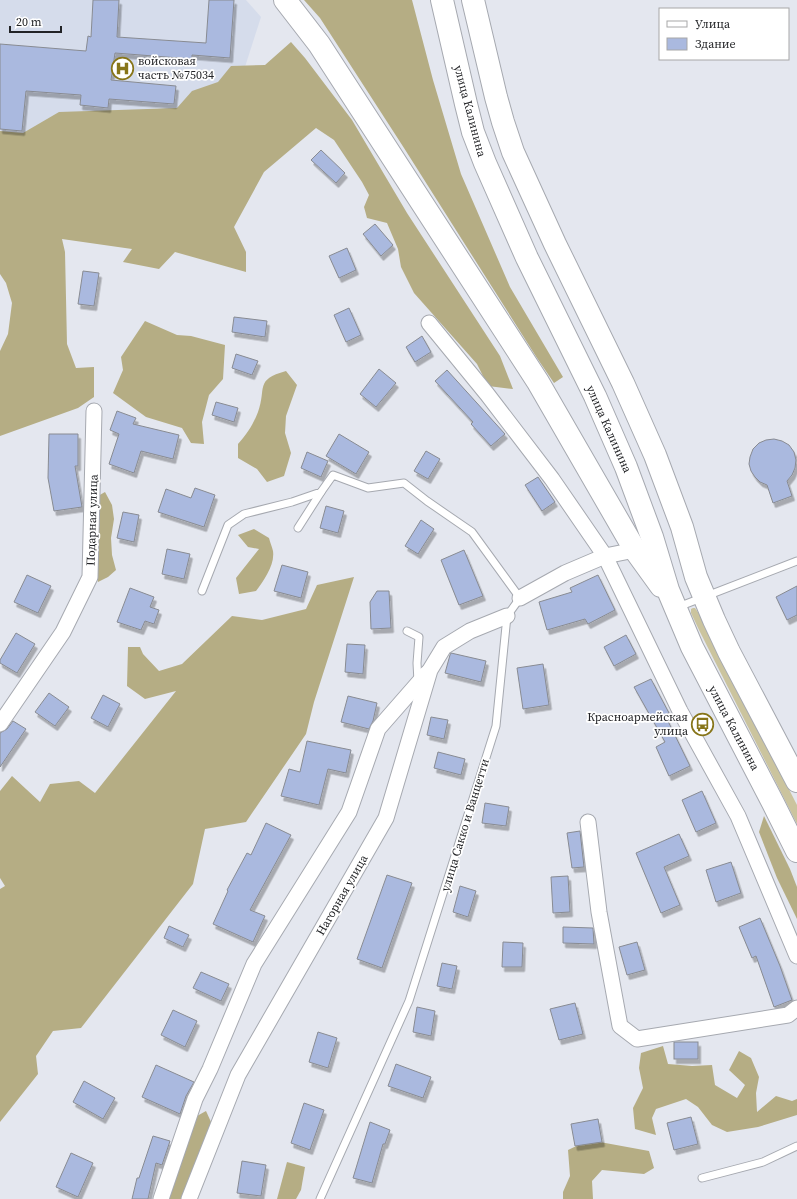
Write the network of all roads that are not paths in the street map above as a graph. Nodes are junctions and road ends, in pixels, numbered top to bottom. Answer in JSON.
{"nodes":[{"id":1,"x":285,"y":0,"type":"edge"},
{"id":2,"x":442,"y":0,"type":"edge"},
{"id":3,"x":473,"y":0,"type":"edge"},
{"id":4,"x":429,"y":323,"type":"dead end"},
{"id":5,"x":94,"y":411,"type":"dead end"},
{"id":6,"x":321,"y":492,"type":"junction"},
{"id":7,"x":298,"y":528,"type":"dead end"},
{"id":8,"x":635,"y":550,"type":"junction"},
{"id":9,"x":605,"y":556,"type":"junction"},
{"id":10,"x":797,"y":561,"type":"edge"},
{"id":11,"x":202,"y":591,"type":"dead end"},
{"id":12,"x":704,"y":596,"type":"junction"},
{"id":13,"x":520,"y":598,"type":"junction"},
{"id":14,"x":674,"y":605,"type":"junction"},
{"id":15,"x":507,"y":616,"type":"junction"},
{"id":16,"x":407,"y":631,"type":"dead end"},
{"id":17,"x":430,"y":670,"type":"junction"},
{"id":18,"x":418,"y":682,"type":"junction"},
{"id":19,"x":0,"y":724,"type":"edge"},
{"id":20,"x":797,"y":781,"type":"edge"},
{"id":21,"x":588,"y":822,"type":"dead end"},
{"id":22,"x":797,"y":851,"type":"edge"},
{"id":23,"x":797,"y":956,"type":"edge"},
{"id":24,"x":797,"y":1008,"type":"edge"},
{"id":25,"x":797,"y":1146,"type":"edge"},
{"id":26,"x":702,"y":1178,"type":"dead end"},
{"id":27,"x":161,"y":1199,"type":"edge"},
{"id":28,"x":189,"y":1199,"type":"edge"},
{"id":29,"x":320,"y":1199,"type":"edge"}],
"edges":[{"from":1,"to":8,"type":"main road"},
{"from":2,"to":14,"type":"main road","name":"улица Калинина"},
{"from":3,"to":12,"type":"main road"},
{"from":4,"to":9,"type":"street"},
{"from":5,"to":19,"type":"street","name":"Подарная улица"},
{"from":6,"to":7,"type":"lane"},
{"from":6,"to":11,"type":"lane"},
{"from":6,"to":13,"type":"lane"},
{"from":8,"to":9,"type":"street"},
{"from":8,"to":14,"type":"main road"},
{"from":9,"to":13,"type":"street"},
{"from":9,"to":23,"type":"street"},
{"from":10,"to":12,"type":"lane"},
{"from":12,"to":14,"type":"lane"},
{"from":12,"to":20,"type":"main road"},
{"from":13,"to":15,"type":"lane"},
{"from":14,"to":22,"type":"main road","name":"улица Калинина"},
{"from":15,"to":17,"type":"street","name":"Нагорная улица"},
{"from":15,"to":29,"type":"lane","name":"улица Сакко и Ванцетти"},
{"from":16,"to":18,"type":"lane"},
{"from":17,"to":18,"type":"street"},
{"from":17,"to":28,"type":"street","name":"Нагорная улица"},
{"from":18,"to":27,"type":"street"},
{"from":21,"to":24,"type":"street"},
{"from":25,"to":26,"type":"lane"}]}
